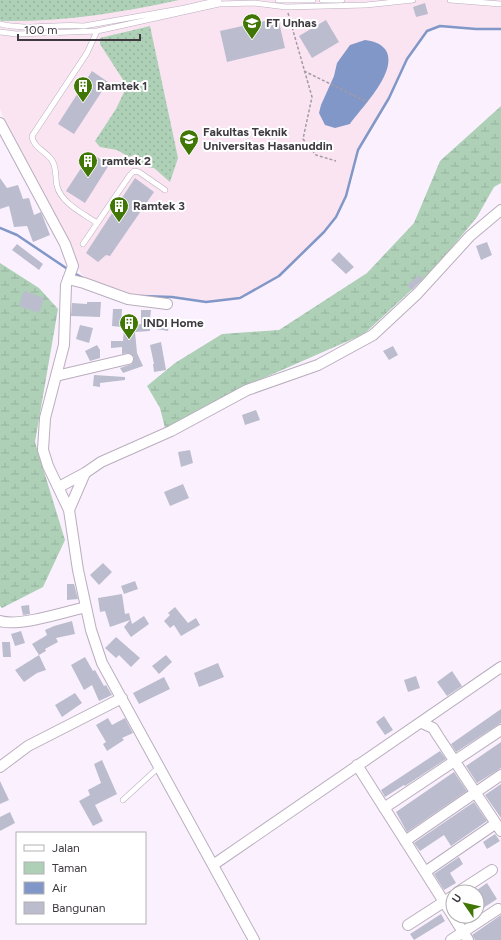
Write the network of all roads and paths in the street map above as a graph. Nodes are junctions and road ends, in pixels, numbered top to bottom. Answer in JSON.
{"nodes":[{"id":1,"x":219,"y":0,"type":"edge"},
{"id":2,"x":278,"y":0,"type":"edge"},
{"id":3,"x":312,"y":0,"type":"edge"},
{"id":4,"x":322,"y":0,"type":"edge"},
{"id":5,"x":342,"y":0,"type":"edge"},
{"id":6,"x":413,"y":0,"type":"edge"},
{"id":7,"x":450,"y":0,"type":"edge"},
{"id":8,"x":501,"y":4,"type":"edge"},
{"id":9,"x":286,"y":7,"type":"junction"},
{"id":10,"x":0,"y":24,"type":"edge"},
{"id":11,"x":97,"y":31,"type":"junction"},
{"id":12,"x":0,"y":32,"type":"edge"},
{"id":13,"x":304,"y":71,"type":"junction"},
{"id":14,"x":368,"y":102,"type":"dead end"},
{"id":15,"x":0,"y":123,"type":"edge"},
{"id":16,"x":336,"y":161,"type":"dead end"},
{"id":17,"x":165,"y":190,"type":"dead end"},
{"id":18,"x":501,"y":210,"type":"edge"},
{"id":19,"x":97,"y":223,"type":"junction"},
{"id":20,"x":83,"y":244,"type":"dead end"},
{"id":21,"x":70,"y":274,"type":"junction"},
{"id":22,"x":167,"y":304,"type":"dead end"},
{"id":23,"x":128,"y":359,"type":"dead end"},
{"id":24,"x":56,"y":376,"type":"junction"},
{"id":25,"x":85,"y":473,"type":"junction"},
{"id":26,"x":59,"y":487,"type":"junction"},
{"id":27,"x":69,"y":510,"type":"junction"},
{"id":28,"x":86,"y":607,"type":"junction"},
{"id":29,"x":0,"y":621,"type":"edge"},
{"id":30,"x":501,"y":668,"type":"edge"},
{"id":31,"x":122,"y":698,"type":"junction"},
{"id":32,"x":422,"y":723,"type":"junction"},
{"id":33,"x":501,"y":730,"type":"edge"},
{"id":34,"x":455,"y":761,"type":"junction"},
{"id":35,"x":357,"y":765,"type":"junction"},
{"id":36,"x":0,"y":766,"type":"edge"},
{"id":37,"x":159,"y":767,"type":"junction"},
{"id":38,"x":501,"y":775,"type":"edge"},
{"id":39,"x":475,"y":793,"type":"junction"},
{"id":40,"x":123,"y":800,"type":"dead end"},
{"id":41,"x":384,"y":808,"type":"junction"},
{"id":42,"x":498,"y":828,"type":"edge"},
{"id":43,"x":405,"y":840,"type":"junction"},
{"id":44,"x":213,"y":865,"type":"junction"},
{"id":45,"x":492,"y":870,"type":"dead end"},
{"id":46,"x":425,"y":872,"type":"junction"},
{"id":47,"x":470,"y":884,"type":"edge"},
{"id":48,"x":444,"y":902,"type":"joint"},
{"id":49,"x":498,"y":909,"type":"dead end"},
{"id":50,"x":458,"y":924,"type":"edge"},
{"id":51,"x":408,"y":925,"type":"dead end"},
{"id":52,"x":466,"y":936,"type":"edge"},
{"id":53,"x":254,"y":940,"type":"edge"},
{"id":54,"x":451,"y":940,"type":"edge"}],
"edges":[{"from":1,"to":10,"type":"lane"},
{"from":2,"to":3,"type":"lane"},
{"from":4,"to":5,"type":"lane"},
{"from":6,"to":9,"type":"lane"},
{"from":7,"to":8,"type":"lane"},
{"from":9,"to":11,"type":"lane"},
{"from":9,"to":13,"type":"path"},
{"from":11,"to":12,"type":"lane"},
{"from":11,"to":19,"type":"lane"},
{"from":13,"to":14,"type":"path"},
{"from":13,"to":16,"type":"path"},
{"from":15,"to":21,"type":"street"},
{"from":17,"to":19,"type":"lane"},
{"from":18,"to":25,"type":"street"},
{"from":19,"to":20,"type":"lane"},
{"from":21,"to":22,"type":"street"},
{"from":21,"to":24,"type":"street"},
{"from":23,"to":24,"type":"street"},
{"from":24,"to":26,"type":"street"},
{"from":25,"to":26,"type":"street"},
{"from":25,"to":27,"type":"street"},
{"from":26,"to":27,"type":"street"},
{"from":27,"to":28,"type":"street"},
{"from":28,"to":29,"type":"street"},
{"from":28,"to":31,"type":"street"},
{"from":30,"to":32,"type":"street"},
{"from":31,"to":36,"type":"street"},
{"from":31,"to":37,"type":"street"},
{"from":32,"to":34,"type":"street"},
{"from":32,"to":35,"type":"street"},
{"from":33,"to":34,"type":"street"},
{"from":34,"to":39,"type":"street"},
{"from":34,"to":41,"type":"street"},
{"from":35,"to":41,"type":"street"},
{"from":35,"to":44,"type":"street"},
{"from":37,"to":40,"type":"lane"},
{"from":37,"to":44,"type":"street"},
{"from":38,"to":39,"type":"street"},
{"from":39,"to":42,"type":"street"},
{"from":39,"to":43,"type":"street"},
{"from":41,"to":43,"type":"street"},
{"from":42,"to":46,"type":"street"},
{"from":43,"to":46,"type":"street"},
{"from":44,"to":53,"type":"street"},
{"from":45,"to":47,"type":"street"},
{"from":46,"to":48,"type":"street"},
{"from":48,"to":51,"type":"street"},
{"from":49,"to":52,"type":"street"},
{"from":50,"to":52,"type":"street"},
{"from":52,"to":54,"type":"street"}]}
